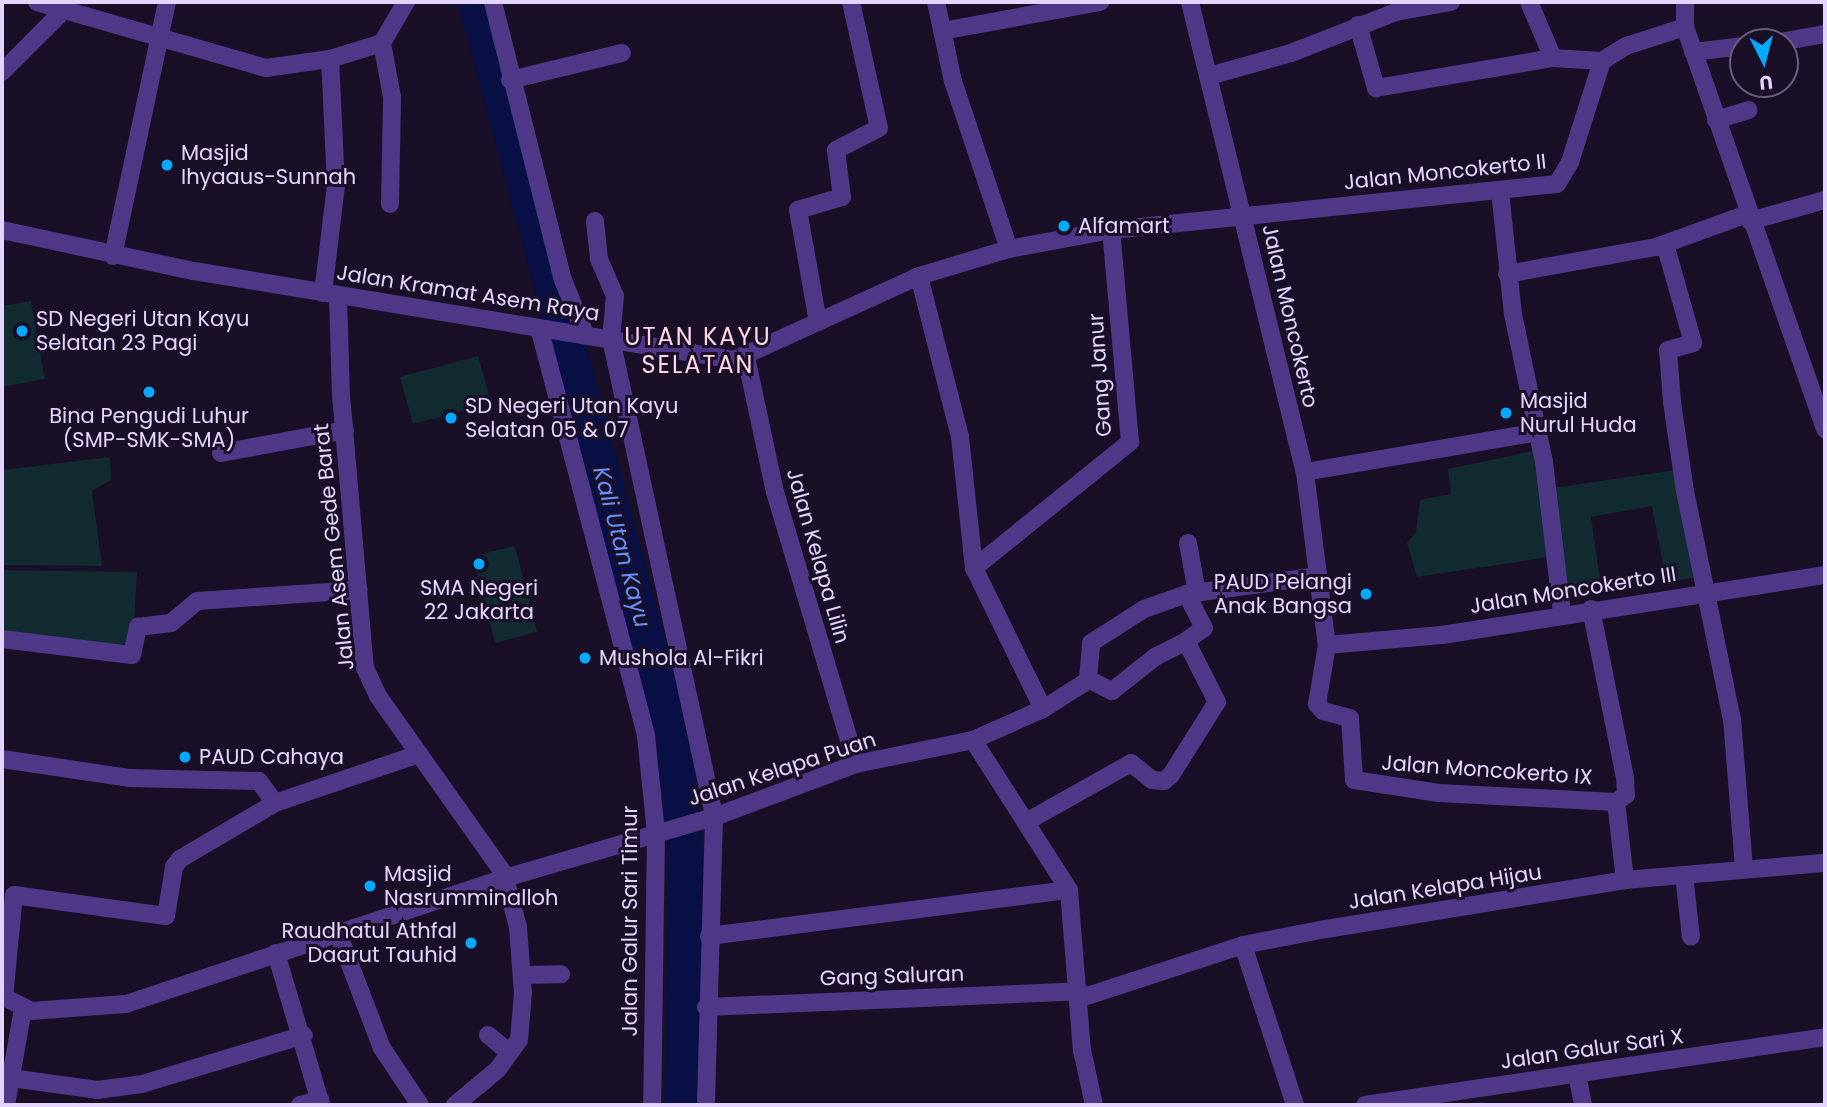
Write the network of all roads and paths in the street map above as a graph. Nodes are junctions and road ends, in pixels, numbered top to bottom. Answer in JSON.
{"nodes":[{"id":1,"x":37,"y":2,"type":"edge"},
{"id":2,"x":167,"y":2,"type":"edge"},
{"id":3,"x":406,"y":2,"type":"edge"},
{"id":4,"x":493,"y":2,"type":"edge"},
{"id":5,"x":851,"y":2,"type":"edge"},
{"id":6,"x":936,"y":2,"type":"edge"},
{"id":7,"x":1100,"y":2,"type":"edge"},
{"id":8,"x":1191,"y":2,"type":"edge"},
{"id":9,"x":1451,"y":2,"type":"edge"},
{"id":10,"x":1529,"y":2,"type":"edge"},
{"id":11,"x":1685,"y":2,"type":"edge"},
{"id":12,"x":63,"y":11,"type":"junction"},
{"id":13,"x":1358,"y":25,"type":"junction"},
{"id":14,"x":1685,"y":27,"type":"junction"},
{"id":15,"x":942,"y":31,"type":"junction"},
{"id":16,"x":1825,"y":34,"type":"edge"},
{"id":17,"x":158,"y":38,"type":"junction"},
{"id":18,"x":1799,"y":39,"type":"edge"},
{"id":19,"x":382,"y":43,"type":"junction"},
{"id":20,"x":1729,"y":48,"type":"edge"},
{"id":21,"x":1693,"y":52,"type":"junction"},
{"id":22,"x":622,"y":53,"type":"dead end"},
{"id":23,"x":1553,"y":58,"type":"junction"},
{"id":24,"x":330,"y":59,"type":"junction"},
{"id":25,"x":1602,"y":61,"type":"junction"},
{"id":26,"x":2,"y":72,"type":"edge"},
{"id":27,"x":1209,"y":76,"type":"junction"},
{"id":28,"x":510,"y":80,"type":"junction"},
{"id":29,"x":1749,"y":110,"type":"dead end"},
{"id":30,"x":1716,"y":120,"type":"junction"},
{"id":31,"x":1500,"y":191,"type":"junction"},
{"id":32,"x":1825,"y":200,"type":"edge"},
{"id":33,"x":390,"y":204,"type":"dead end"},
{"id":34,"x":1243,"y":216,"type":"junction"},
{"id":35,"x":1748,"y":217,"type":"junction"},
{"id":36,"x":595,"y":221,"type":"dead end"},
{"id":37,"x":2,"y":230,"type":"edge"},
{"id":38,"x":1111,"y":230,"type":"junction"},
{"id":39,"x":1665,"y":244,"type":"junction"},
{"id":40,"x":1009,"y":249,"type":"junction"},
{"id":41,"x":113,"y":256,"type":"junction"},
{"id":42,"x":1507,"y":274,"type":"junction"},
{"id":43,"x":919,"y":276,"type":"junction"},
{"id":44,"x":331,"y":295,"type":"junction"},
{"id":45,"x":818,"y":322,"type":"junction"},
{"id":46,"x":546,"y":331,"type":"junction"},
{"id":47,"x":583,"y":334,"type":"junction"},
{"id":48,"x":611,"y":339,"type":"junction"},
{"id":49,"x":746,"y":357,"type":"junction"},
{"id":50,"x":1824,"y":425,"type":"edge"},
{"id":51,"x":345,"y":430,"type":"junction"},
{"id":52,"x":1538,"y":432,"type":"junction"},
{"id":53,"x":221,"y":453,"type":"dead end"},
{"id":54,"x":1305,"y":472,"type":"junction"},
{"id":55,"x":1188,"y":543,"type":"dead end"},
{"id":56,"x":974,"y":568,"type":"junction"},
{"id":57,"x":1825,"y":575,"type":"edge"},
{"id":58,"x":1319,"y":576,"type":"junction"},
{"id":59,"x":359,"y":590,"type":"junction"},
{"id":60,"x":1709,"y":591,"type":"junction"},
{"id":61,"x":1192,"y":593,"type":"junction"},
{"id":62,"x":1591,"y":609,"type":"junction"},
{"id":63,"x":1562,"y":613,"type":"junction"},
{"id":64,"x":2,"y":639,"type":"edge"},
{"id":65,"x":1186,"y":641,"type":"junction"},
{"id":66,"x":1327,"y":645,"type":"junction"},
{"id":67,"x":1088,"y":679,"type":"junction"},
{"id":68,"x":1043,"y":709,"type":"junction"},
{"id":69,"x":973,"y":740,"type":"junction"},
{"id":70,"x":419,"y":754,"type":"junction"},
{"id":71,"x":2,"y":759,"type":"edge"},
{"id":72,"x":856,"y":764,"type":"junction"},
{"id":73,"x":1616,"y":802,"type":"junction"},
{"id":74,"x":275,"y":803,"type":"junction"},
{"id":75,"x":711,"y":818,"type":"junction"},
{"id":76,"x":1026,"y":822,"type":"junction"},
{"id":77,"x":662,"y":831,"type":"junction"},
{"id":78,"x":1816,"y":863,"type":"edge"},
{"id":79,"x":1744,"y":867,"type":"junction"},
{"id":80,"x":1684,"y":875,"type":"junction"},
{"id":81,"x":505,"y":878,"type":"junction"},
{"id":82,"x":1625,"y":880,"type":"junction"},
{"id":83,"x":1069,"y":890,"type":"junction"},
{"id":84,"x":338,"y":933,"type":"junction"},
{"id":85,"x":709,"y":936,"type":"junction"},
{"id":86,"x":1691,"y":937,"type":"dead end"},
{"id":87,"x":1247,"y":945,"type":"junction"},
{"id":88,"x":276,"y":953,"type":"junction"},
{"id":89,"x":561,"y":974,"type":"dead end"},
{"id":90,"x":522,"y":975,"type":"junction"},
{"id":91,"x":1080,"y":992,"type":"junction"},
{"id":92,"x":3,"y":997,"type":"edge"},
{"id":93,"x":706,"y":1007,"type":"junction"},
{"id":94,"x":23,"y":1009,"type":"junction"},
{"id":95,"x":304,"y":1035,"type":"junction"},
{"id":96,"x":488,"y":1035,"type":"dead end"},
{"id":97,"x":1825,"y":1037,"type":"edge"},
{"id":98,"x":509,"y":1052,"type":"junction"},
{"id":99,"x":1577,"y":1074,"type":"junction"},
{"id":100,"x":11,"y":1078,"type":"junction"},
{"id":101,"x":321,"y":1103,"type":"edge"},
{"id":102,"x":6,"y":1105,"type":"edge"},
{"id":103,"x":300,"y":1105,"type":"edge"},
{"id":104,"x":420,"y":1105,"type":"edge"},
{"id":105,"x":455,"y":1105,"type":"edge"},
{"id":106,"x":652,"y":1105,"type":"edge"},
{"id":107,"x":706,"y":1105,"type":"edge"},
{"id":108,"x":1094,"y":1105,"type":"edge"},
{"id":109,"x":1294,"y":1105,"type":"edge"},
{"id":110,"x":1365,"y":1105,"type":"edge"},
{"id":111,"x":1583,"y":1105,"type":"edge"}],
"edges":[{"from":1,"to":12,"type":"street"},
{"from":2,"to":17,"type":"street"},
{"from":3,"to":19,"type":"street"},
{"from":4,"to":28,"type":"street"},
{"from":5,"to":45,"type":"street"},
{"from":6,"to":15,"type":"street"},
{"from":7,"to":15,"type":"street"},
{"from":8,"to":27,"type":"street","name":"Jalan Moncokerto"},
{"from":9,"to":13,"type":"street"},
{"from":10,"to":23,"type":"street"},
{"from":11,"to":14,"type":"street"},
{"from":12,"to":17,"type":"street"},
{"from":12,"to":26,"type":"street"},
{"from":13,"to":23,"type":"street"},
{"from":13,"to":27,"type":"street"},
{"from":14,"to":21,"type":"street"},
{"from":14,"to":25,"type":"street"},
{"from":15,"to":40,"type":"street"},
{"from":16,"to":18,"type":"street"},
{"from":17,"to":24,"type":"street"},
{"from":17,"to":41,"type":"street"},
{"from":19,"to":24,"type":"street"},
{"from":19,"to":33,"type":"street"},
{"from":20,"to":21,"type":"street"},
{"from":21,"to":30,"type":"street"},
{"from":22,"to":28,"type":"street"},
{"from":23,"to":25,"type":"street"},
{"from":24,"to":44,"type":"street","name":"Jalan Asem Gede Barat"},
{"from":25,"to":31,"type":"street","name":"Jalan Moncokerto II"},
{"from":27,"to":34,"type":"street","name":"Jalan Moncokerto"},
{"from":28,"to":47,"type":"street"},
{"from":29,"to":30,"type":"street"},
{"from":30,"to":35,"type":"street"},
{"from":31,"to":34,"type":"street","name":"Jalan Moncokerto II"},
{"from":31,"to":42,"type":"street"},
{"from":32,"to":35,"type":"street"},
{"from":34,"to":38,"type":"street","name":"Jalan Kramat Asem Raya"},
{"from":34,"to":54,"type":"street","name":"Jalan Moncokerto"},
{"from":35,"to":39,"type":"street"},
{"from":35,"to":50,"type":"street"},
{"from":36,"to":48,"type":"street"},
{"from":37,"to":41,"type":"street","name":"Jalan Kramat Asem Raya"},
{"from":38,"to":40,"type":"street","name":"Jalan Kramat Asem Raya"},
{"from":38,"to":56,"type":"street","name":"Gang Janur"},
{"from":39,"to":42,"type":"street"},
{"from":39,"to":60,"type":"street"},
{"from":40,"to":43,"type":"street","name":"Jalan Kramat Asem Raya"},
{"from":41,"to":44,"type":"street","name":"Jalan Kramat Asem Raya"},
{"from":42,"to":52,"type":"street"},
{"from":43,"to":45,"type":"street","name":"Jalan Kramat Asem Raya"},
{"from":43,"to":56,"type":"street"},
{"from":44,"to":46,"type":"street","name":"Jalan Kramat Asem Raya"},
{"from":44,"to":51,"type":"street","name":"Jalan Asem Gede Barat"},
{"from":45,"to":49,"type":"street","name":"Jalan Kramat Asem Raya"},
{"from":46,"to":47,"type":"street","name":"Jalan Kramat Asem Raya"},
{"from":46,"to":77,"type":"street","name":"Jalan Galur Sari Timur"},
{"from":47,"to":48,"type":"street","name":"Jalan Kramat Asem Raya"},
{"from":48,"to":49,"type":"street","name":"Jalan Kramat Asem Raya"},
{"from":48,"to":75,"type":"street"},
{"from":49,"to":72,"type":"street","name":"Jalan Kelapa Lilin"},
{"from":51,"to":53,"type":"street"},
{"from":51,"to":59,"type":"street","name":"Jalan Asem Gede Barat"},
{"from":52,"to":54,"type":"street"},
{"from":52,"to":63,"type":"street"},
{"from":54,"to":58,"type":"street","name":"Jalan Moncokerto"},
{"from":55,"to":61,"type":"street"},
{"from":56,"to":68,"type":"street"},
{"from":57,"to":60,"type":"street","name":"Jalan Moncokerto III"},
{"from":58,"to":61,"type":"street"},
{"from":58,"to":66,"type":"street","name":"Jalan Moncokerto"},
{"from":59,"to":64,"type":"street"},
{"from":59,"to":70,"type":"street","name":"Jalan Asem Gede Barat"},
{"from":60,"to":62,"type":"street","name":"Jalan Moncokerto III"},
{"from":60,"to":79,"type":"street"},
{"from":61,"to":65,"type":"street"},
{"from":61,"to":67,"type":"street"},
{"from":62,"to":63,"type":"street","name":"Jalan Moncokerto III"},
{"from":62,"to":73,"type":"street"},
{"from":63,"to":66,"type":"street","name":"Jalan Moncokerto III"},
{"from":65,"to":67,"type":"street"},
{"from":65,"to":76,"type":"street"},
{"from":66,"to":73,"type":"street","name":"Jalan Moncokerto IX"},
{"from":67,"to":68,"type":"street","name":"Jalan Kelapa Puan"},
{"from":68,"to":69,"type":"street","name":"Jalan Kelapa Puan"},
{"from":69,"to":72,"type":"street","name":"Jalan Kelapa Puan"},
{"from":69,"to":76,"type":"street"},
{"from":70,"to":74,"type":"street"},
{"from":70,"to":81,"type":"street","name":"Jalan Asem Gede Barat"},
{"from":71,"to":74,"type":"street"},
{"from":72,"to":75,"type":"street","name":"Jalan Kelapa Puan"},
{"from":73,"to":82,"type":"street","name":"Jalan Moncokerto IX"},
{"from":74,"to":92,"type":"street"},
{"from":75,"to":77,"type":"street","name":"Jalan Kelapa Puan"},
{"from":75,"to":85,"type":"street"},
{"from":76,"to":83,"type":"street"},
{"from":77,"to":81,"type":"street","name":"Jalan Kelapa Puan"},
{"from":77,"to":106,"type":"street","name":"Jalan Galur Sari Timur"},
{"from":78,"to":79,"type":"street","name":"Jalan Kelapa Hijau"},
{"from":79,"to":80,"type":"street","name":"Jalan Kelapa Hijau"},
{"from":80,"to":82,"type":"street","name":"Jalan Kelapa Hijau"},
{"from":80,"to":86,"type":"street"},
{"from":81,"to":84,"type":"street","name":"Jalan Kelapa Puan"},
{"from":81,"to":90,"type":"street","name":"Jalan Asem Gede Barat"},
{"from":82,"to":87,"type":"street","name":"Jalan Kelapa Hijau"},
{"from":83,"to":85,"type":"street"},
{"from":83,"to":91,"type":"street"},
{"from":84,"to":88,"type":"street","name":"Jalan Kelapa Puan"},
{"from":84,"to":104,"type":"street"},
{"from":85,"to":93,"type":"street"},
{"from":87,"to":91,"type":"street","name":"Jalan Kelapa Hijau"},
{"from":87,"to":109,"type":"street"},
{"from":88,"to":94,"type":"street","name":"Jalan Kelapa Puan"},
{"from":88,"to":95,"type":"street"},
{"from":89,"to":90,"type":"street"},
{"from":90,"to":98,"type":"street","name":"Jalan Asem Gede Barat"},
{"from":91,"to":93,"type":"street","name":"Gang Saluran"},
{"from":91,"to":108,"type":"street"},
{"from":92,"to":94,"type":"street"},
{"from":93,"to":107,"type":"street"},
{"from":94,"to":100,"type":"street"},
{"from":95,"to":100,"type":"street"},
{"from":95,"to":101,"type":"street"},
{"from":96,"to":98,"type":"street"},
{"from":97,"to":99,"type":"street","name":"Jalan Galur Sari X"},
{"from":98,"to":105,"type":"street"},
{"from":99,"to":110,"type":"street","name":"Jalan Galur Sari X"},
{"from":99,"to":111,"type":"street"},
{"from":100,"to":102,"type":"street"},
{"from":101,"to":103,"type":"street"}]}
